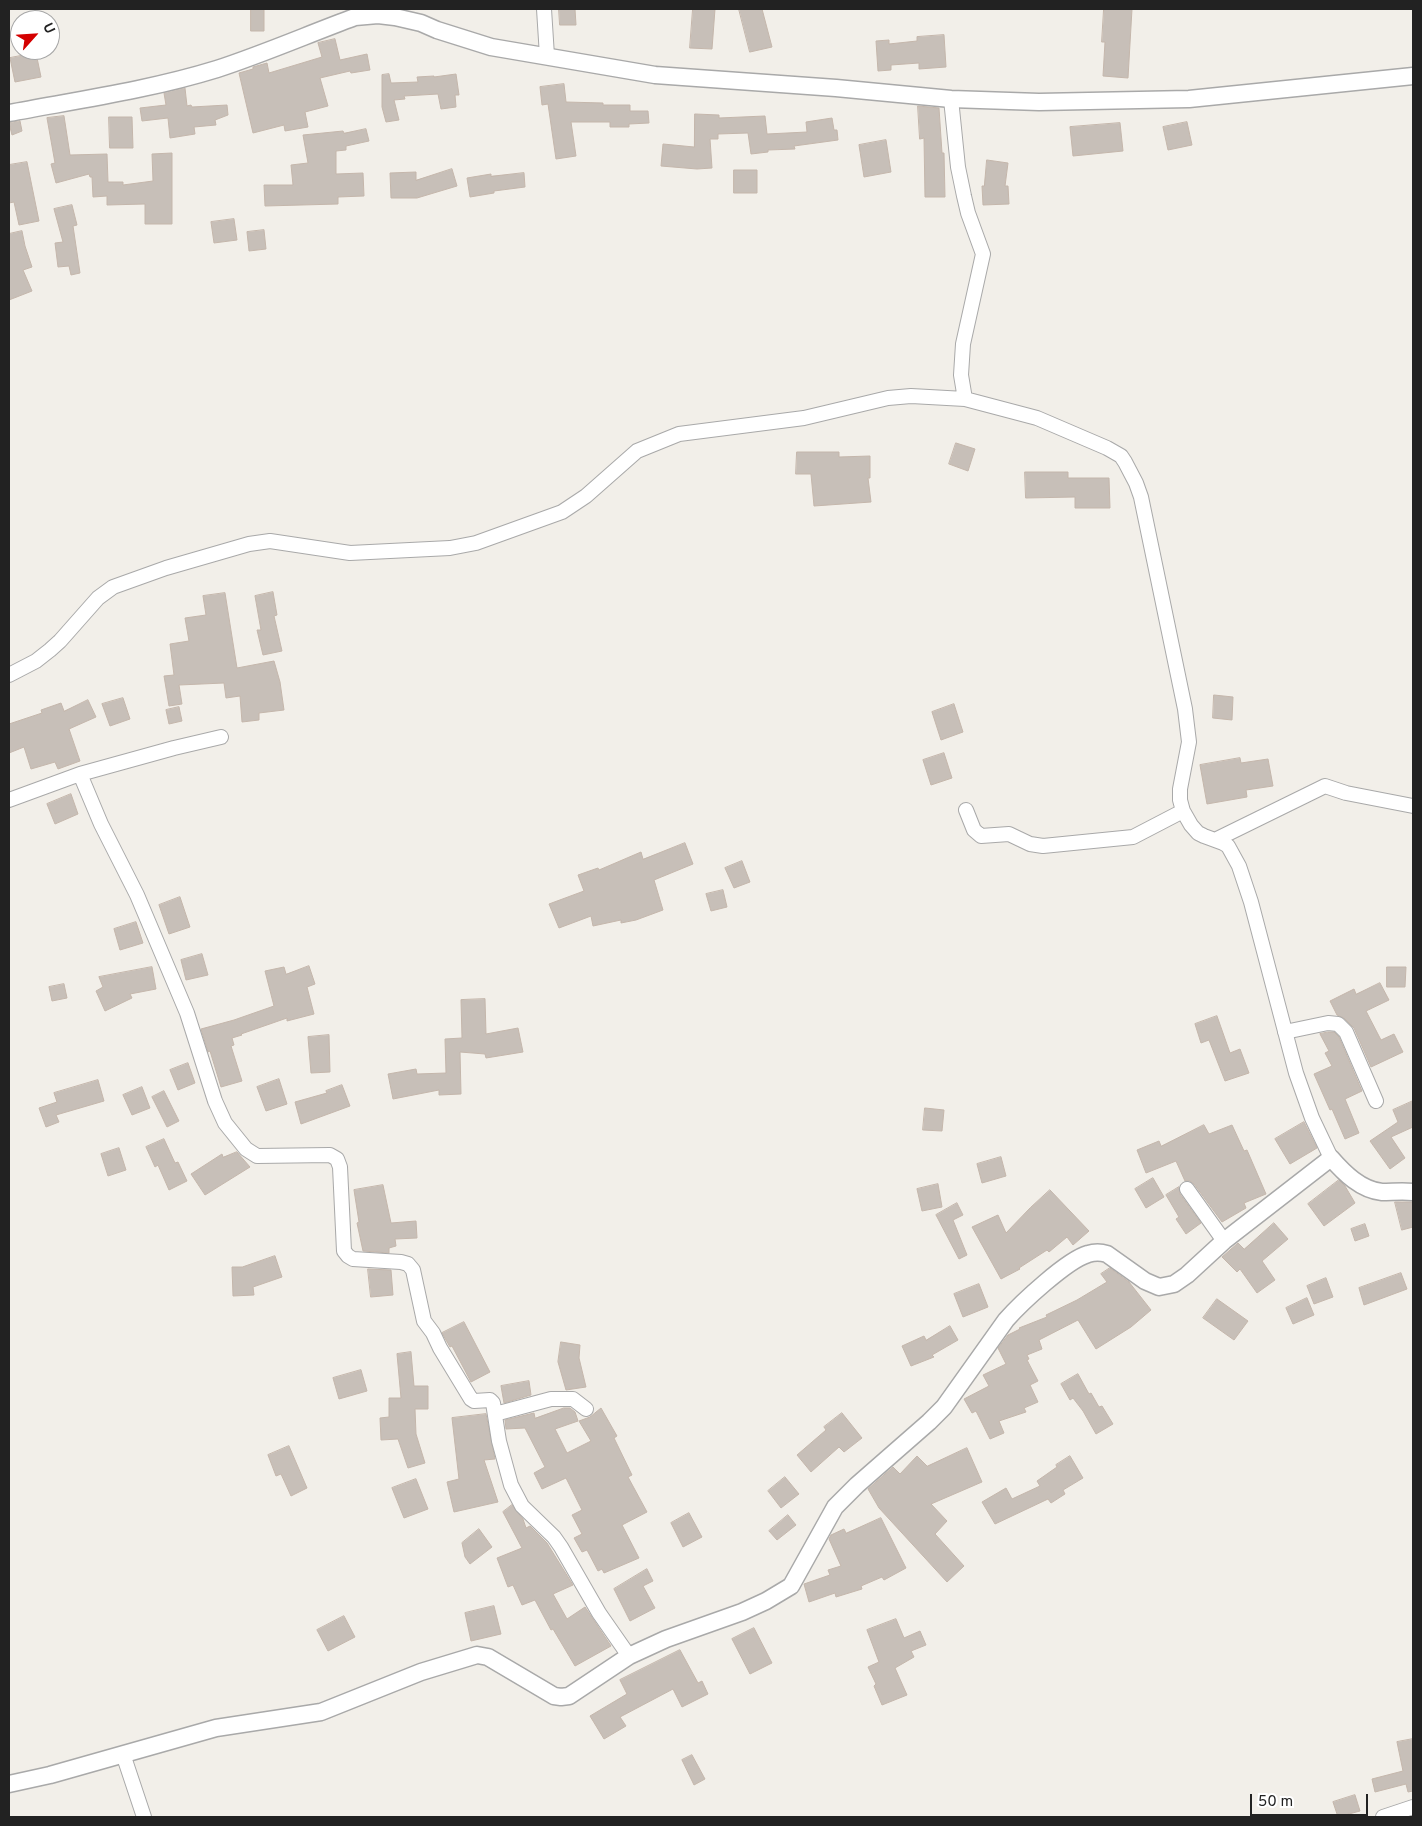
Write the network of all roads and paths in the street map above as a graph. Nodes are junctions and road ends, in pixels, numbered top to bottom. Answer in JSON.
{"nodes":[{"id":1,"x":544,"y":9,"type":"edge"},
{"id":2,"x":547,"y":56,"type":"junction"},
{"id":3,"x":1413,"y":76,"type":"edge"},
{"id":4,"x":952,"y":98,"type":"junction"},
{"id":5,"x":9,"y":113,"type":"edge"},
{"id":6,"x":965,"y":399,"type":"junction"},
{"id":7,"x":9,"y":675,"type":"edge"},
{"id":8,"x":221,"y":737,"type":"dead end"},
{"id":9,"x":80,"y":774,"type":"junction"},
{"id":10,"x":9,"y":800,"type":"edge"},
{"id":11,"x":1413,"y":806,"type":"edge"},
{"id":12,"x":966,"y":810,"type":"dead end"},
{"id":13,"x":1184,"y":811,"type":"junction"},
{"id":14,"x":1215,"y":840,"type":"junction"},
{"id":15,"x":1285,"y":1032,"type":"junction"},
{"id":16,"x":1376,"y":1100,"type":"dead end"},
{"id":17,"x":1331,"y":1158,"type":"junction"},
{"id":18,"x":1187,"y":1188,"type":"dead end"},
{"id":19,"x":1413,"y":1192,"type":"edge"},
{"id":20,"x":1224,"y":1241,"type":"junction"},
{"id":21,"x":586,"y":1410,"type":"dead end"},
{"id":22,"x":496,"y":1414,"type":"junction"},
{"id":23,"x":629,"y":1656,"type":"junction"},
{"id":24,"x":123,"y":1754,"type":"junction"},
{"id":25,"x":9,"y":1784,"type":"edge"},
{"id":26,"x":1413,"y":1807,"type":"edge"},
{"id":27,"x":144,"y":1817,"type":"edge"},
{"id":28,"x":1383,"y":1817,"type":"edge"}],
"edges":[{"from":1,"to":2,"type":"street"},
{"from":2,"to":4,"type":"street"},
{"from":2,"to":5,"type":"street"},
{"from":3,"to":4,"type":"street"},
{"from":4,"to":6,"type":"street"},
{"from":6,"to":7,"type":"street"},
{"from":6,"to":13,"type":"street"},
{"from":8,"to":9,"type":"street"},
{"from":9,"to":10,"type":"street"},
{"from":9,"to":22,"type":"street"},
{"from":11,"to":14,"type":"street"},
{"from":12,"to":13,"type":"street"},
{"from":13,"to":14,"type":"street"},
{"from":14,"to":15,"type":"street"},
{"from":15,"to":16,"type":"street"},
{"from":15,"to":17,"type":"street"},
{"from":17,"to":19,"type":"street"},
{"from":17,"to":20,"type":"street"},
{"from":18,"to":20,"type":"street"},
{"from":20,"to":23,"type":"street"},
{"from":21,"to":22,"type":"street"},
{"from":22,"to":23,"type":"street"},
{"from":23,"to":24,"type":"street"},
{"from":24,"to":25,"type":"street"},
{"from":24,"to":27,"type":"street"},
{"from":26,"to":28,"type":"street"}]}
